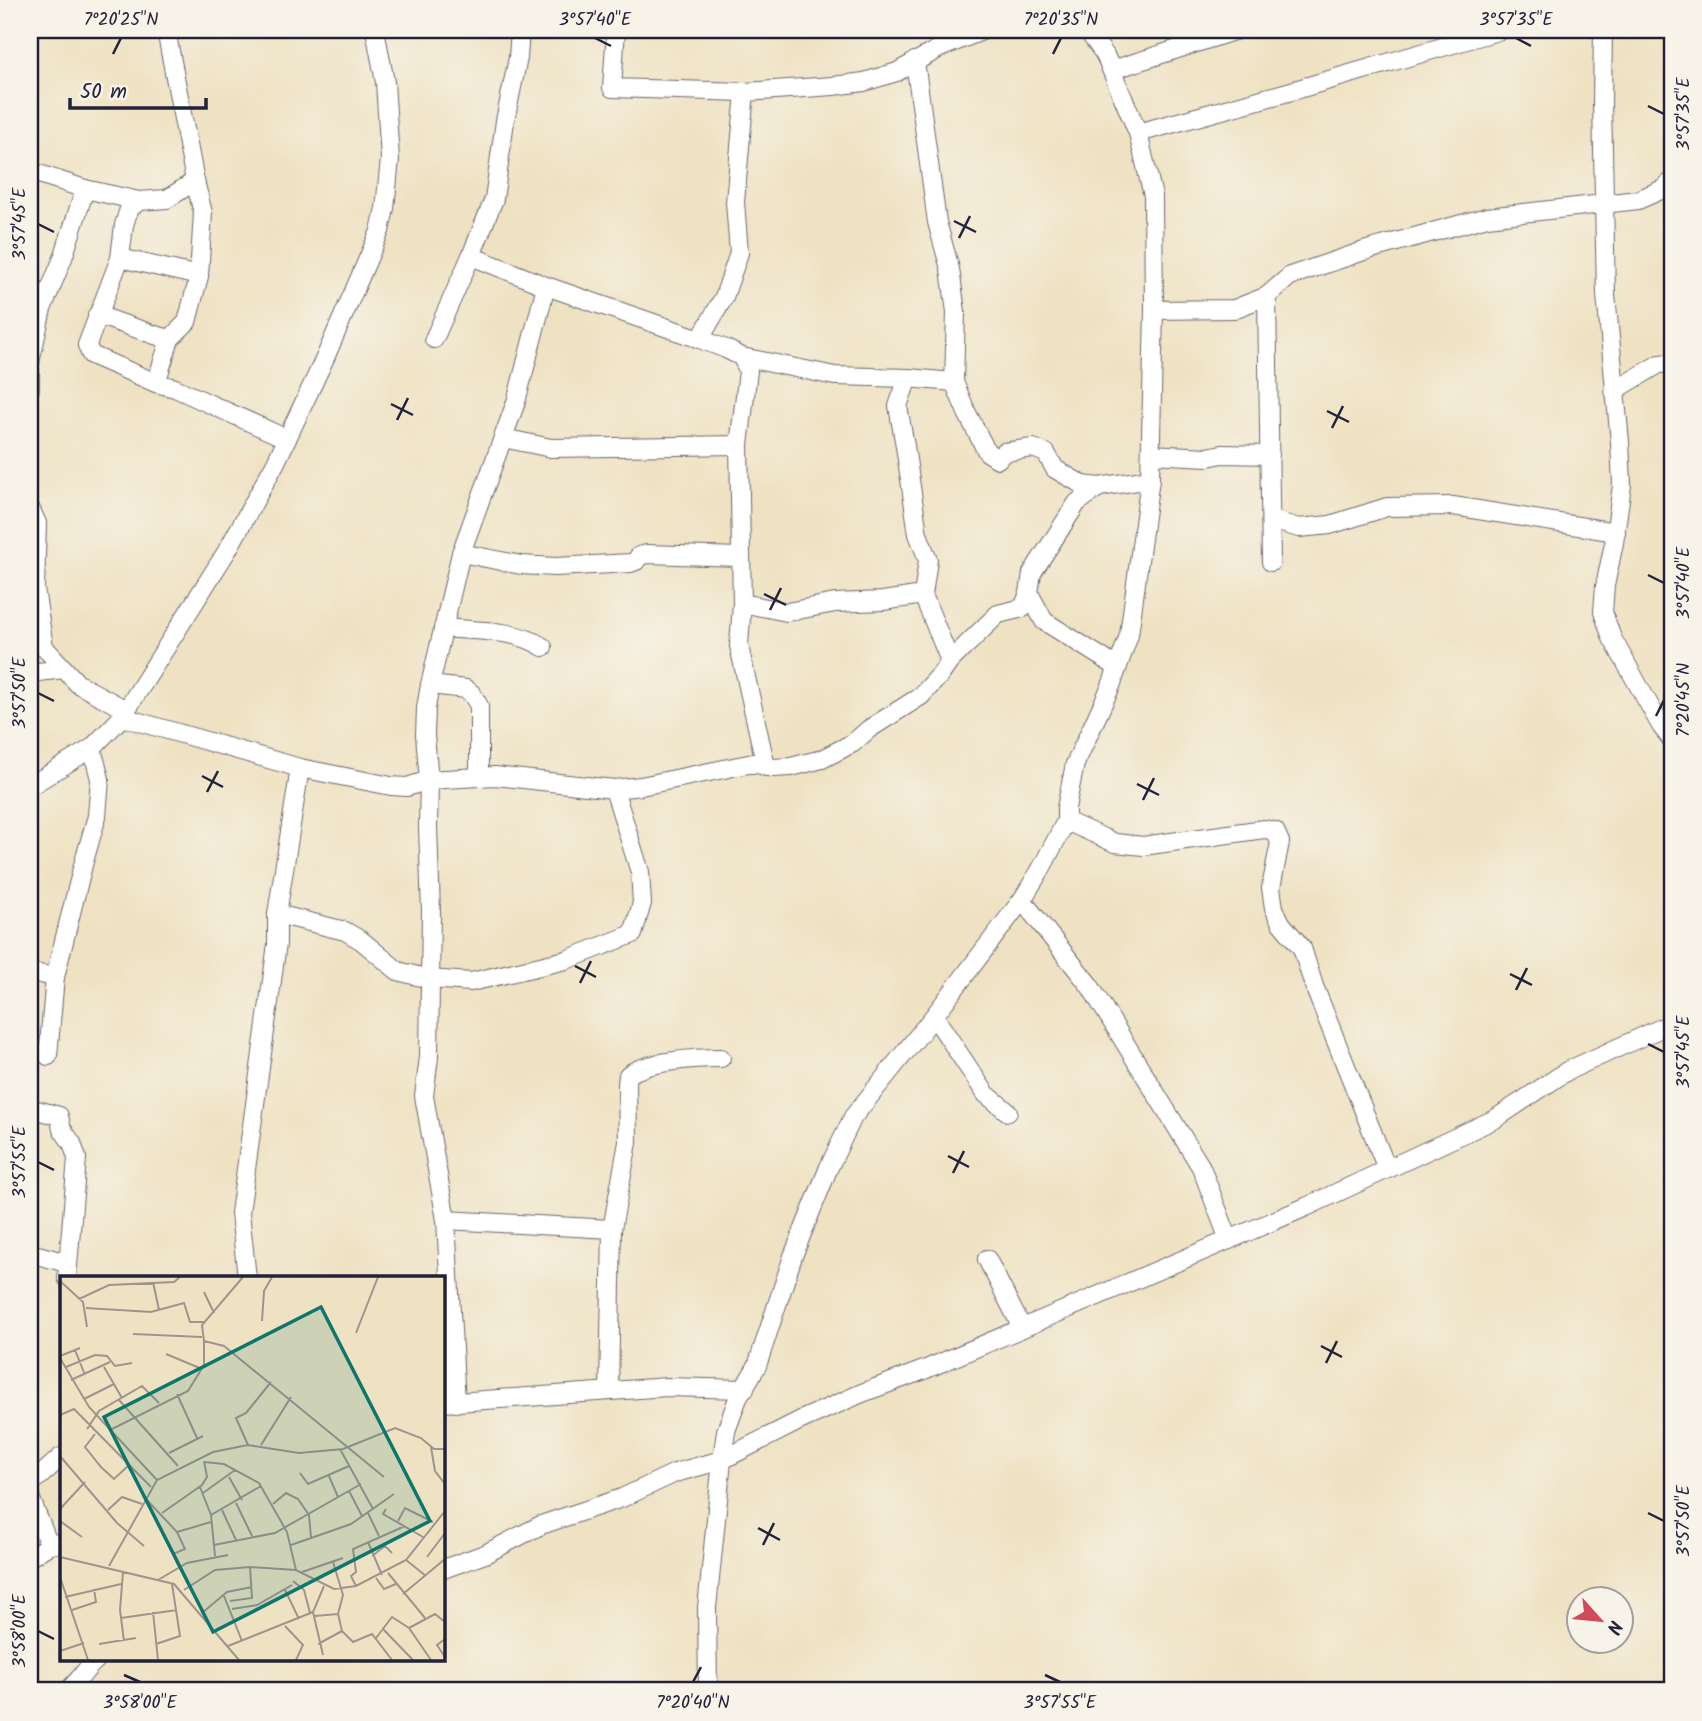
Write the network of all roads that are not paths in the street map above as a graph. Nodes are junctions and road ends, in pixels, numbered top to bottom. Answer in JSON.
{"nodes":[{"id":1,"x":166,"y":30,"type":"edge"},
{"id":2,"x":376,"y":30,"type":"edge"},
{"id":3,"x":520,"y":30,"type":"edge"},
{"id":4,"x":617,"y":30,"type":"edge"},
{"id":5,"x":984,"y":30,"type":"edge"},
{"id":6,"x":1087,"y":30,"type":"edge"},
{"id":7,"x":1237,"y":30,"type":"edge"},
{"id":8,"x":1501,"y":30,"type":"edge"},
{"id":9,"x":1603,"y":30,"type":"edge"},
{"id":10,"x":915,"y":61,"type":"junction"},
{"id":11,"x":1112,"y":70,"type":"junction"},
{"id":12,"x":746,"y":92,"type":"junction"},
{"id":13,"x":1138,"y":133,"type":"junction"},
{"id":14,"x":30,"y":171,"type":"edge"},
{"id":15,"x":195,"y":181,"type":"junction"},
{"id":16,"x":1672,"y":181,"type":"edge"},
{"id":17,"x":85,"y":189,"type":"junction"},
{"id":18,"x":139,"y":201,"type":"junction"},
{"id":19,"x":1604,"y":203,"type":"junction"},
{"id":20,"x":471,"y":256,"type":"junction"},
{"id":21,"x":120,"y":258,"type":"junction"},
{"id":22,"x":199,"y":276,"type":"junction"},
{"id":23,"x":546,"y":286,"type":"junction"},
{"id":24,"x":1267,"y":296,"type":"junction"},
{"id":25,"x":1154,"y":310,"type":"junction"},
{"id":26,"x":97,"y":315,"type":"junction"},
{"id":27,"x":170,"y":339,"type":"junction"},
{"id":28,"x":434,"y":339,"type":"dead end"},
{"id":29,"x":700,"y":339,"type":"junction"},
{"id":30,"x":742,"y":357,"type":"junction"},
{"id":31,"x":30,"y":362,"type":"edge"},
{"id":32,"x":1672,"y":363,"type":"edge"},
{"id":33,"x":30,"y":371,"type":"edge"},
{"id":34,"x":908,"y":378,"type":"junction"},
{"id":35,"x":954,"y":382,"type":"junction"},
{"id":36,"x":156,"y":383,"type":"junction"},
{"id":37,"x":30,"y":388,"type":"edge"},
{"id":38,"x":1614,"y":391,"type":"junction"},
{"id":39,"x":503,"y":438,"type":"junction"},
{"id":40,"x":287,"y":439,"type":"junction"},
{"id":41,"x":739,"y":445,"type":"junction"},
{"id":42,"x":1151,"y":454,"type":"junction"},
{"id":43,"x":1270,"y":455,"type":"junction"},
{"id":44,"x":1150,"y":478,"type":"junction"},
{"id":45,"x":1098,"y":487,"type":"junction"},
{"id":46,"x":30,"y":508,"type":"edge"},
{"id":47,"x":1271,"y":520,"type":"junction"},
{"id":48,"x":1616,"y":532,"type":"junction"},
{"id":49,"x":461,"y":552,"type":"junction"},
{"id":50,"x":740,"y":557,"type":"junction"},
{"id":51,"x":1271,"y":562,"type":"dead end"},
{"id":52,"x":32,"y":589,"type":"edge"},
{"id":53,"x":1029,"y":593,"type":"junction"},
{"id":54,"x":923,"y":595,"type":"junction"},
{"id":55,"x":742,"y":603,"type":"junction"},
{"id":56,"x":443,"y":628,"type":"junction"},
{"id":57,"x":37,"y":642,"type":"edge"},
{"id":58,"x":542,"y":647,"type":"dead end"},
{"id":59,"x":950,"y":661,"type":"junction"},
{"id":60,"x":1117,"y":667,"type":"junction"},
{"id":61,"x":64,"y":669,"type":"junction"},
{"id":62,"x":30,"y":675,"type":"edge"},
{"id":63,"x":430,"y":685,"type":"junction"},
{"id":64,"x":124,"y":714,"type":"junction"},
{"id":65,"x":1672,"y":740,"type":"edge"},
{"id":66,"x":92,"y":748,"type":"junction"},
{"id":67,"x":766,"y":767,"type":"junction"},
{"id":68,"x":300,"y":768,"type":"junction"},
{"id":69,"x":479,"y":777,"type":"junction"},
{"id":70,"x":429,"y":780,"type":"junction"},
{"id":71,"x":30,"y":786,"type":"edge"},
{"id":72,"x":614,"y":789,"type":"junction"},
{"id":73,"x":1066,"y":821,"type":"junction"},
{"id":74,"x":1022,"y":900,"type":"junction"},
{"id":75,"x":277,"y":914,"type":"junction"},
{"id":76,"x":30,"y":972,"type":"edge"},
{"id":77,"x":55,"y":977,"type":"junction"},
{"id":78,"x":429,"y":979,"type":"junction"},
{"id":79,"x":934,"y":1016,"type":"junction"},
{"id":80,"x":1672,"y":1023,"type":"edge"},
{"id":81,"x":48,"y":1056,"type":"dead end"},
{"id":82,"x":722,"y":1058,"type":"dead end"},
{"id":83,"x":30,"y":1110,"type":"edge"},
{"id":84,"x":1008,"y":1112,"type":"dead end"},
{"id":85,"x":1387,"y":1168,"type":"junction"},
{"id":86,"x":446,"y":1220,"type":"junction"},
{"id":87,"x":612,"y":1229,"type":"junction"},
{"id":88,"x":1229,"y":1240,"type":"junction"},
{"id":89,"x":30,"y":1253,"type":"edge"},
{"id":90,"x":987,"y":1258,"type":"dead end"},
{"id":91,"x":67,"y":1271,"type":"edge"},
{"id":92,"x":247,"y":1276,"type":"edge"},
{"id":93,"x":447,"y":1309,"type":"edge"},
{"id":94,"x":1022,"y":1328,"type":"junction"},
{"id":95,"x":745,"y":1389,"type":"junction"},
{"id":96,"x":608,"y":1391,"type":"junction"},
{"id":97,"x":449,"y":1403,"type":"edge"},
{"id":98,"x":726,"y":1431,"type":"junction"},
{"id":99,"x":749,"y":1447,"type":"junction"},
{"id":100,"x":60,"y":1458,"type":"edge"},
{"id":101,"x":722,"y":1460,"type":"junction"},
{"id":102,"x":30,"y":1482,"type":"edge"},
{"id":103,"x":30,"y":1497,"type":"edge"},
{"id":104,"x":55,"y":1544,"type":"edge"},
{"id":105,"x":30,"y":1557,"type":"edge"},
{"id":106,"x":444,"y":1569,"type":"edge"},
{"id":107,"x":94,"y":1662,"type":"edge"},
{"id":108,"x":67,"y":1691,"type":"edge"},
{"id":109,"x":708,"y":1691,"type":"edge"}],
"edges":[{"from":1,"to":15,"type":"street"},
{"from":2,"to":40,"type":"street"},
{"from":3,"to":20,"type":"street"},
{"from":4,"to":12,"type":"street"},
{"from":5,"to":10,"type":"street"},
{"from":6,"to":11,"type":"street"},
{"from":7,"to":11,"type":"street"},
{"from":8,"to":13,"type":"street"},
{"from":9,"to":19,"type":"street"},
{"from":10,"to":12,"type":"street"},
{"from":10,"to":35,"type":"street"},
{"from":11,"to":13,"type":"street"},
{"from":12,"to":29,"type":"street"},
{"from":13,"to":25,"type":"street"},
{"from":14,"to":17,"type":"street"},
{"from":15,"to":18,"type":"street"},
{"from":15,"to":22,"type":"street"},
{"from":16,"to":19,"type":"street"},
{"from":17,"to":18,"type":"street"},
{"from":17,"to":31,"type":"street"},
{"from":18,"to":21,"type":"street"},
{"from":19,"to":24,"type":"street"},
{"from":19,"to":38,"type":"street"},
{"from":20,"to":23,"type":"street"},
{"from":20,"to":28,"type":"street"},
{"from":21,"to":22,"type":"street"},
{"from":21,"to":26,"type":"street"},
{"from":22,"to":27,"type":"street"},
{"from":23,"to":29,"type":"street"},
{"from":23,"to":39,"type":"street"},
{"from":24,"to":25,"type":"street"},
{"from":24,"to":43,"type":"street"},
{"from":25,"to":42,"type":"street"},
{"from":26,"to":27,"type":"street"},
{"from":26,"to":36,"type":"street"},
{"from":27,"to":36,"type":"street"},
{"from":29,"to":30,"type":"street"},
{"from":30,"to":34,"type":"street"},
{"from":30,"to":41,"type":"street"},
{"from":32,"to":38,"type":"street"},
{"from":33,"to":37,"type":"street"},
{"from":34,"to":35,"type":"street"},
{"from":34,"to":54,"type":"street"},
{"from":35,"to":45,"type":"street"},
{"from":36,"to":40,"type":"street"},
{"from":38,"to":48,"type":"street"},
{"from":39,"to":41,"type":"street"},
{"from":39,"to":49,"type":"street"},
{"from":40,"to":64,"type":"street"},
{"from":41,"to":50,"type":"street"},
{"from":42,"to":43,"type":"street"},
{"from":42,"to":44,"type":"street"},
{"from":43,"to":47,"type":"street"},
{"from":44,"to":45,"type":"street"},
{"from":44,"to":60,"type":"street"},
{"from":45,"to":53,"type":"street"},
{"from":46,"to":52,"type":"street"},
{"from":47,"to":48,"type":"street"},
{"from":47,"to":51,"type":"street"},
{"from":48,"to":65,"type":"street"},
{"from":49,"to":50,"type":"street"},
{"from":49,"to":56,"type":"street"},
{"from":50,"to":55,"type":"street"},
{"from":52,"to":57,"type":"street"},
{"from":53,"to":59,"type":"street"},
{"from":53,"to":60,"type":"street"},
{"from":54,"to":55,"type":"street"},
{"from":54,"to":59,"type":"street"},
{"from":55,"to":67,"type":"street"},
{"from":56,"to":58,"type":"street"},
{"from":56,"to":63,"type":"street"},
{"from":57,"to":61,"type":"street"},
{"from":59,"to":67,"type":"street"},
{"from":60,"to":73,"type":"street"},
{"from":61,"to":62,"type":"street"},
{"from":61,"to":64,"type":"street"},
{"from":63,"to":69,"type":"street"},
{"from":63,"to":70,"type":"street"},
{"from":64,"to":66,"type":"street"},
{"from":64,"to":68,"type":"street"},
{"from":66,"to":71,"type":"street"},
{"from":66,"to":77,"type":"street"},
{"from":67,"to":72,"type":"street"},
{"from":68,"to":70,"type":"street"},
{"from":68,"to":75,"type":"street"},
{"from":69,"to":70,"type":"street"},
{"from":69,"to":72,"type":"street"},
{"from":70,"to":78,"type":"street"},
{"from":72,"to":78,"type":"street"},
{"from":73,"to":74,"type":"street"},
{"from":73,"to":85,"type":"street"},
{"from":74,"to":79,"type":"street"},
{"from":74,"to":88,"type":"street"},
{"from":75,"to":78,"type":"street"},
{"from":75,"to":92,"type":"street"},
{"from":76,"to":77,"type":"street"},
{"from":77,"to":81,"type":"street"},
{"from":78,"to":86,"type":"street"},
{"from":79,"to":84,"type":"street"},
{"from":79,"to":95,"type":"street"},
{"from":80,"to":85,"type":"street"},
{"from":82,"to":87,"type":"street"},
{"from":83,"to":91,"type":"street"},
{"from":85,"to":88,"type":"street"},
{"from":86,"to":87,"type":"street"},
{"from":86,"to":93,"type":"street"},
{"from":87,"to":96,"type":"street"},
{"from":88,"to":94,"type":"street"},
{"from":89,"to":91,"type":"street"},
{"from":90,"to":94,"type":"street"},
{"from":93,"to":97,"type":"street"},
{"from":94,"to":99,"type":"street"},
{"from":95,"to":96,"type":"street"},
{"from":95,"to":98,"type":"street"},
{"from":96,"to":97,"type":"street"},
{"from":98,"to":99,"type":"street"},
{"from":98,"to":101,"type":"street"},
{"from":99,"to":101,"type":"street"},
{"from":100,"to":102,"type":"street"},
{"from":101,"to":106,"type":"street"},
{"from":101,"to":109,"type":"street"},
{"from":103,"to":104,"type":"street"},
{"from":104,"to":105,"type":"street"},
{"from":107,"to":108,"type":"street"}]}
